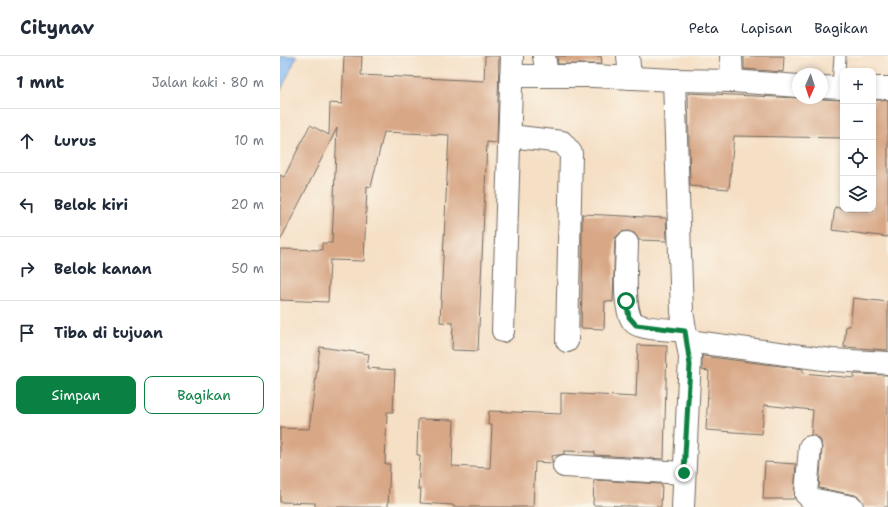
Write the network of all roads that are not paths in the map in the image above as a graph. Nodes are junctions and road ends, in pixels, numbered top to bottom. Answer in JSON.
{"nodes":[{"id":1,"x":628,"y":56,"type":"edge"},
{"id":2,"x":731,"y":56,"type":"edge"},
{"id":3,"x":840,"y":56,"type":"edge"},
{"id":4,"x":512,"y":66,"type":"edge"},
{"id":5,"x":546,"y":66,"type":"edge"},
{"id":6,"x":630,"y":78,"type":"junction"},
{"id":7,"x":674,"y":80,"type":"junction"},
{"id":8,"x":732,"y":81,"type":"junction"},
{"id":9,"x":792,"y":86,"type":"edge"},
{"id":10,"x":834,"y":88,"type":"edge"},
{"id":11,"x":876,"y":88,"type":"edge"},
{"id":12,"x":888,"y":88,"type":"edge"},
{"id":13,"x":510,"y":136,"type":"junction"},
{"id":14,"x":627,"y":243,"type":"dead end"},
{"id":15,"x":503,"y":331,"type":"dead end"},
{"id":16,"x":686,"y":336,"type":"junction"},
{"id":17,"x":567,"y":341,"type":"dead end"},
{"id":18,"x":888,"y":363,"type":"edge"},
{"id":19,"x":810,"y":447,"type":"dead end"},
{"id":20,"x":564,"y":466,"type":"dead end"},
{"id":21,"x":684,"y":473,"type":"junction"},
{"id":22,"x":846,"y":506,"type":"edge"},
{"id":23,"x":683,"y":507,"type":"edge"}],
"edges":[{"from":1,"to":6,"type":"street"},
{"from":2,"to":8,"type":"street"},
{"from":3,"to":10,"type":"lane"},
{"from":4,"to":5,"type":"street"},
{"from":4,"to":13,"type":"street"},
{"from":5,"to":6,"type":"street"},
{"from":6,"to":7,"type":"street"},
{"from":7,"to":8,"type":"street"},
{"from":7,"to":16,"type":"street"},
{"from":8,"to":9,"type":"street"},
{"from":11,"to":12,"type":"street"},
{"from":13,"to":15,"type":"street"},
{"from":13,"to":17,"type":"street"},
{"from":14,"to":16,"type":"street"},
{"from":16,"to":18,"type":"street"},
{"from":16,"to":21,"type":"street"},
{"from":19,"to":22,"type":"street"},
{"from":20,"to":21,"type":"street"},
{"from":21,"to":23,"type":"street"}]}
